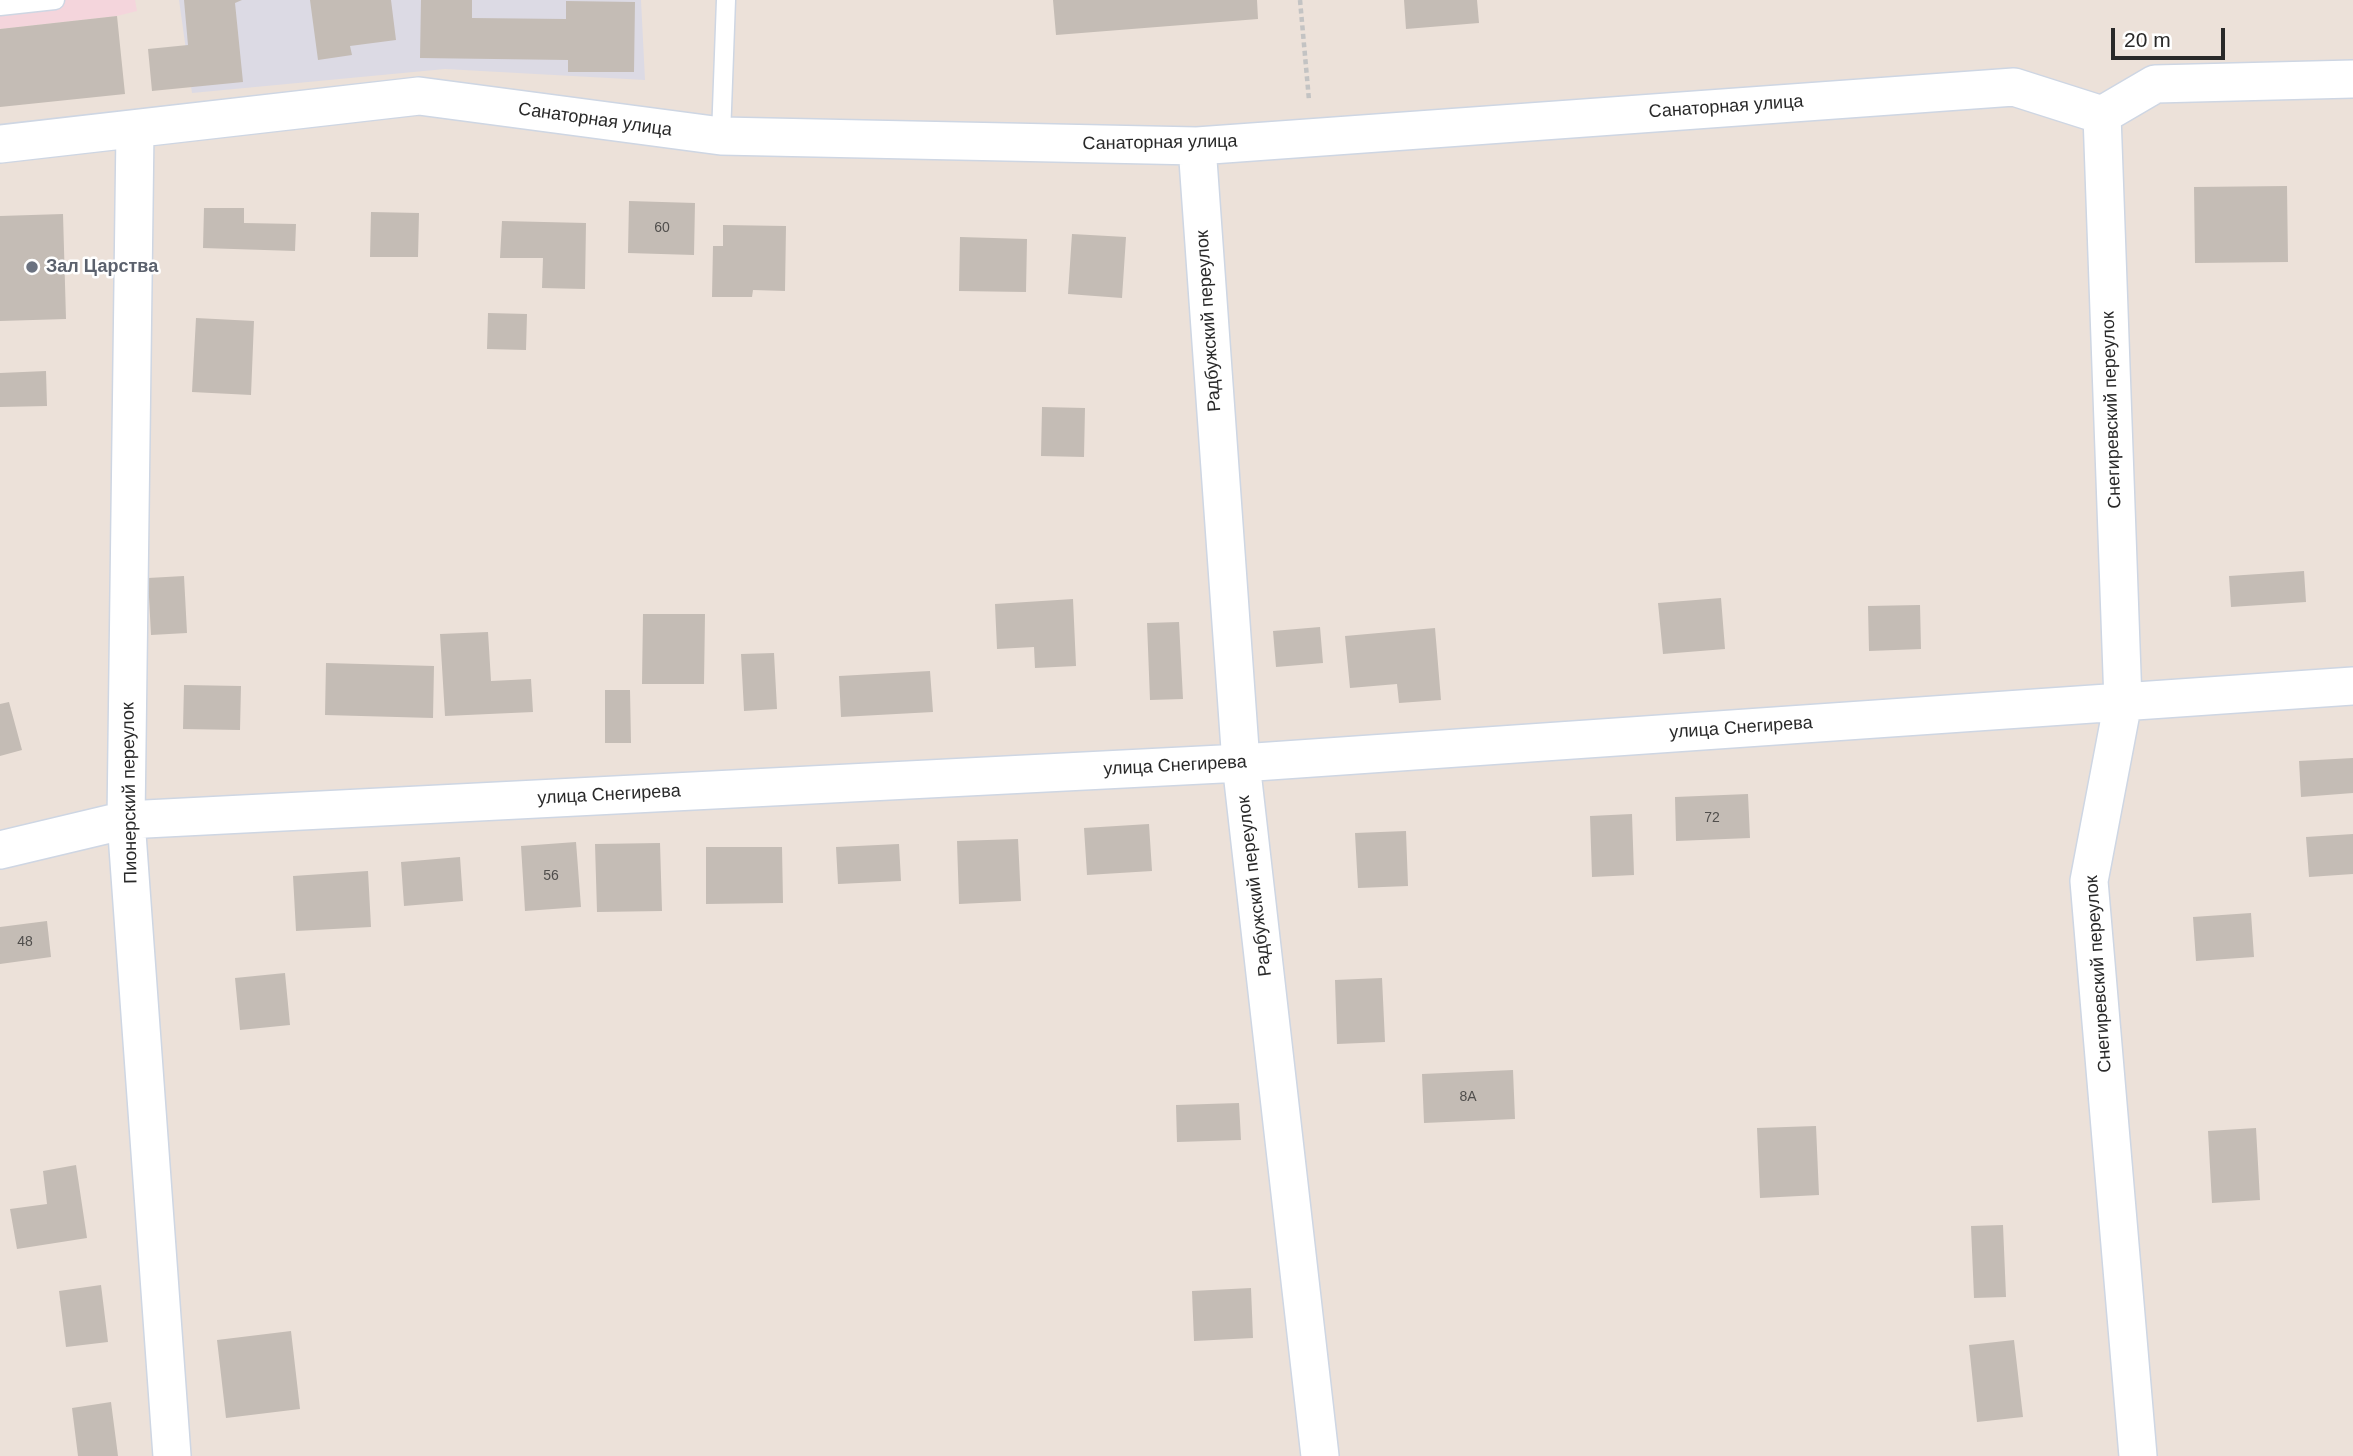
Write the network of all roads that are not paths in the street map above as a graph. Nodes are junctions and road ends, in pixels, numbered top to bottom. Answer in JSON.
{"nodes":[{"id":1,"x":55,"y":0,"type":"edge"},
{"id":2,"x":726,"y":0,"type":"edge"},
{"id":3,"x":0,"y":6,"type":"edge"},
{"id":4,"x":2353,"y":79,"type":"edge"},
{"id":5,"x":2102,"y":115,"type":"junction"},
{"id":6,"x":135,"y":130,"type":"junction"},
{"id":7,"x":720,"y":136,"type":"junction"},
{"id":8,"x":0,"y":144,"type":"edge"},
{"id":9,"x":1197,"y":146,"type":"junction"},
{"id":10,"x":2353,"y":687,"type":"edge"},
{"id":11,"x":2123,"y":702,"type":"junction"},
{"id":12,"x":1241,"y":763,"type":"junction"},
{"id":13,"x":126,"y":820,"type":"junction"},
{"id":14,"x":0,"y":850,"type":"edge"},
{"id":15,"x":172,"y":1456,"type":"edge"},
{"id":16,"x":1320,"y":1456,"type":"edge"},
{"id":17,"x":2138,"y":1456,"type":"edge"}],
"edges":[{"from":1,"to":3,"type":"lane"},
{"from":2,"to":7,"type":"lane"},
{"from":4,"to":5,"type":"street"},
{"from":5,"to":9,"type":"street","name":"Санаторная улица"},
{"from":5,"to":11,"type":"street","name":"Снегиревский переулок"},
{"from":6,"to":7,"type":"street","name":"Санаторная улица"},
{"from":6,"to":8,"type":"street","name":"Санаторная улица"},
{"from":6,"to":13,"type":"street","name":"Пионерский переулок"},
{"from":7,"to":9,"type":"street","name":"Санаторная улица"},
{"from":9,"to":12,"type":"street","name":"Радбужский переулок"},
{"from":10,"to":11,"type":"street","name":"улица Снегирева"},
{"from":11,"to":12,"type":"street","name":"улица Снегирева"},
{"from":11,"to":17,"type":"street","name":"Снегиревский переулок"},
{"from":12,"to":13,"type":"street","name":"улица Снегирева"},
{"from":12,"to":16,"type":"street","name":"Радбужский переулок"},
{"from":13,"to":14,"type":"street","name":"улица Снегирева"},
{"from":13,"to":15,"type":"street","name":"Пионерский переулок"}]}
